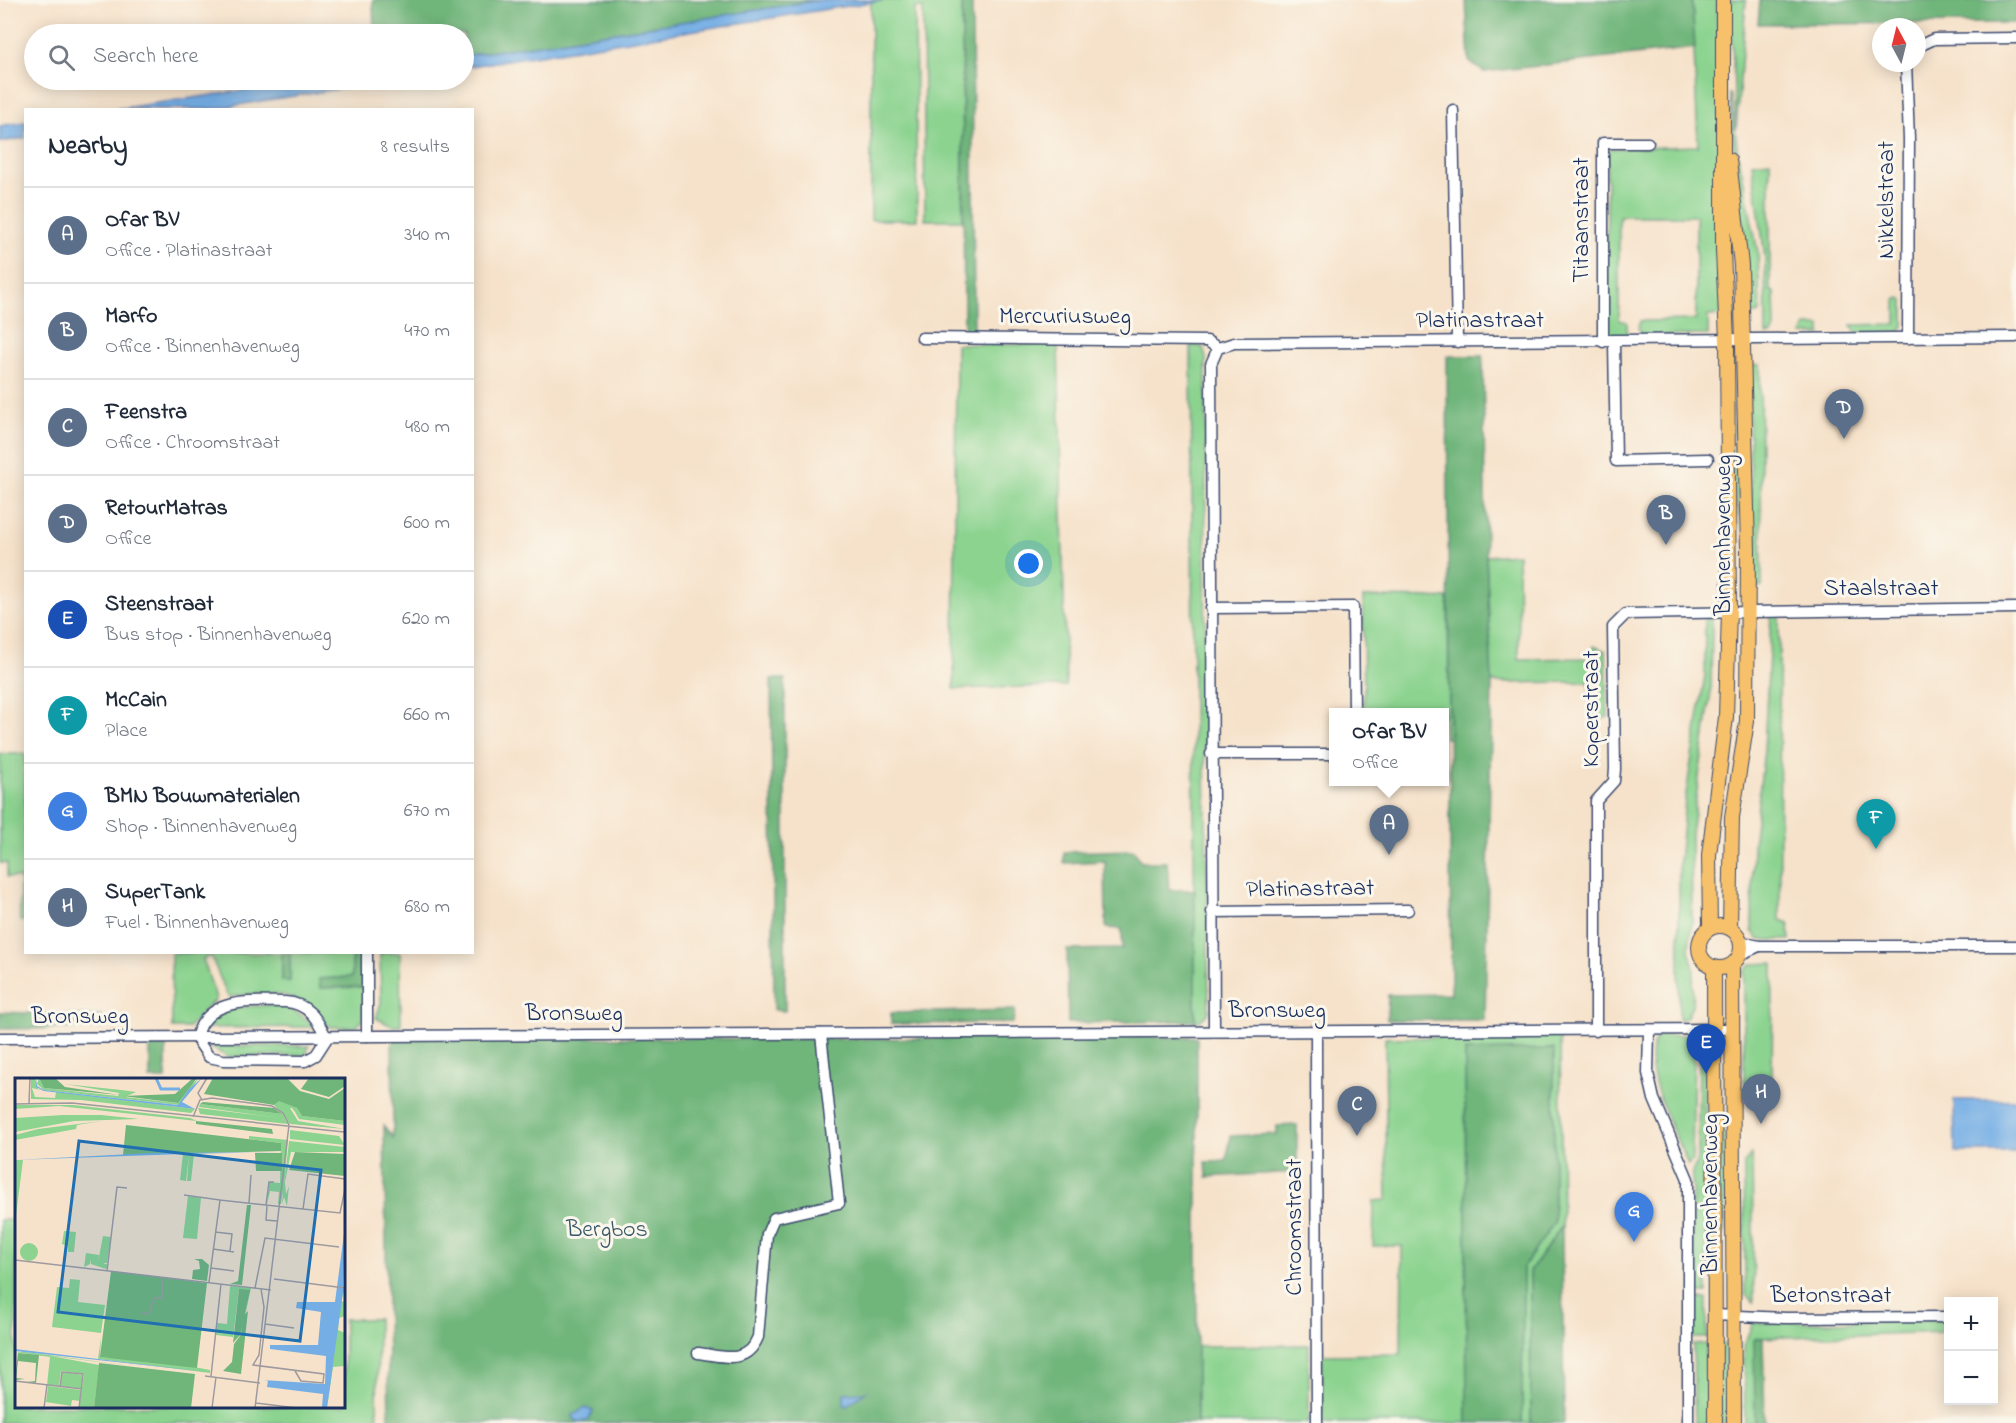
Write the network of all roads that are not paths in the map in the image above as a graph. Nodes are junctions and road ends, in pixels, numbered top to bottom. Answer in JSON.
{"nodes":[{"id":1,"x":1723,"y":0,"type":"edge"},
{"id":2,"x":2016,"y":38,"type":"edge"},
{"id":3,"x":1926,"y":43,"type":"edge"},
{"id":4,"x":1906,"y":72,"type":"edge"},
{"id":5,"x":1453,"y":110,"type":"dead end"},
{"id":6,"x":1648,"y":143,"type":"dead end"},
{"id":7,"x":1725,"y":143,"type":"junction"},
{"id":8,"x":2016,"y":337,"type":"edge"},
{"id":9,"x":922,"y":338,"type":"dead end"},
{"id":10,"x":1908,"y":338,"type":"junction"},
{"id":11,"x":1727,"y":340,"type":"junction"},
{"id":12,"x":1744,"y":340,"type":"junction"},
{"id":13,"x":1457,"y":342,"type":"junction"},
{"id":14,"x":1609,"y":342,"type":"junction"},
{"id":15,"x":1218,"y":348,"type":"junction"},
{"id":16,"x":1708,"y":459,"type":"dead end"},
{"id":17,"x":1211,"y":608,"type":"junction"},
{"id":18,"x":2016,"y":608,"type":"edge"},
{"id":19,"x":1729,"y":610,"type":"junction"},
{"id":20,"x":1746,"y":611,"type":"junction"},
{"id":21,"x":1354,"y":708,"type":"edge"},
{"id":22,"x":1211,"y":754,"type":"junction"},
{"id":23,"x":1329,"y":754,"type":"edge"},
{"id":24,"x":1408,"y":910,"type":"dead end"},
{"id":25,"x":1212,"y":912,"type":"junction"},
{"id":26,"x":1710,"y":928,"type":"junction"},
{"id":27,"x":1730,"y":928,"type":"junction"},
{"id":28,"x":2016,"y":946,"type":"edge"},
{"id":29,"x":367,"y":954,"type":"edge"},
{"id":30,"x":1737,"y":954,"type":"junction"},
{"id":31,"x":1714,"y":967,"type":"junction"},
{"id":32,"x":1712,"y":1029,"type":"junction"},
{"id":33,"x":1732,"y":1029,"type":"junction"},
{"id":34,"x":1648,"y":1030,"type":"junction"},
{"id":35,"x":1214,"y":1031,"type":"junction"},
{"id":36,"x":1596,"y":1031,"type":"junction"},
{"id":37,"x":1316,"y":1032,"type":"junction"},
{"id":38,"x":821,"y":1034,"type":"junction"},
{"id":39,"x":367,"y":1036,"type":"junction"},
{"id":40,"x":0,"y":1038,"type":"edge"},
{"id":41,"x":196,"y":1038,"type":"junction"},
{"id":42,"x":327,"y":1038,"type":"junction"},
{"id":43,"x":1714,"y":1315,"type":"junction"},
{"id":44,"x":1733,"y":1316,"type":"junction"},
{"id":45,"x":1944,"y":1317,"type":"edge"},
{"id":46,"x":698,"y":1353,"type":"dead end"},
{"id":47,"x":1317,"y":1423,"type":"edge"},
{"id":48,"x":1688,"y":1423,"type":"edge"},
{"id":49,"x":1715,"y":1423,"type":"edge"},
{"id":50,"x":1734,"y":1423,"type":"edge"}],
"edges":[{"from":1,"to":7,"type":"main road","name":"Binnenhavenweg"},
{"from":2,"to":3,"type":"street"},
{"from":4,"to":10,"type":"street","name":"Nikkelstraat"},
{"from":5,"to":13,"type":"street"},
{"from":6,"to":14,"type":"street","name":"Titaanstraat"},
{"from":7,"to":11,"type":"main road","name":"Binnenhavenweg"},
{"from":7,"to":12,"type":"main road","name":"Binnenhavenweg"},
{"from":8,"to":10,"type":"street"},
{"from":9,"to":15,"type":"street","name":"Mercuriusweg"},
{"from":10,"to":12,"type":"street"},
{"from":11,"to":12,"type":"street","name":"Platinastraat"},
{"from":11,"to":14,"type":"street","name":"Platinastraat"},
{"from":11,"to":19,"type":"main road","name":"Binnenhavenweg"},
{"from":12,"to":20,"type":"main road","name":"Binnenhavenweg"},
{"from":13,"to":14,"type":"street","name":"Platinastraat"},
{"from":13,"to":15,"type":"street","name":"Platinastraat"},
{"from":14,"to":16,"type":"street","name":"Titaanstraat"},
{"from":15,"to":17,"type":"street","name":"Platinastraat"},
{"from":17,"to":21,"type":"street"},
{"from":17,"to":22,"type":"street","name":"Platinastraat"},
{"from":18,"to":20,"type":"street","name":"Staalstraat"},
{"from":19,"to":20,"type":"street","name":"Koperstraat"},
{"from":19,"to":26,"type":"main road","name":"Binnenhavenweg"},
{"from":19,"to":36,"type":"street","name":"Koperstraat"},
{"from":20,"to":27,"type":"main road","name":"Binnenhavenweg"},
{"from":22,"to":23,"type":"street"},
{"from":22,"to":25,"type":"street","name":"Platinastraat"},
{"from":24,"to":25,"type":"street","name":"Platinastraat"},
{"from":25,"to":35,"type":"street","name":"Platinastraat"},
{"from":26,"to":27,"type":"main road"},
{"from":26,"to":31,"type":"main road"},
{"from":27,"to":30,"type":"main road"},
{"from":28,"to":30,"type":"street"},
{"from":29,"to":39,"type":"street"},
{"from":30,"to":31,"type":"main road"},
{"from":30,"to":33,"type":"main road","name":"Binnenhavenweg"},
{"from":31,"to":32,"type":"main road","name":"Binnenhavenweg"},
{"from":32,"to":33,"type":"street","name":"Bronsweg"},
{"from":32,"to":34,"type":"street","name":"Bronsweg"},
{"from":32,"to":43,"type":"main road","name":"Binnenhavenweg"},
{"from":33,"to":44,"type":"main road","name":"Binnenhavenweg"},
{"from":34,"to":36,"type":"street","name":"Bronsweg"},
{"from":34,"to":48,"type":"street","name":"Binnenhavenweg"},
{"from":35,"to":37,"type":"street","name":"Bronsweg"},
{"from":35,"to":38,"type":"street","name":"Bronsweg"},
{"from":36,"to":37,"type":"street","name":"Bronsweg"},
{"from":37,"to":47,"type":"street","name":"Chroomstraat"},
{"from":38,"to":39,"type":"street","name":"Bronsweg"},
{"from":38,"to":46,"type":"street"},
{"from":39,"to":42,"type":"street","name":"Bronsweg"},
{"from":40,"to":41,"type":"street","name":"Bronsweg"},
{"from":41,"to":42,"type":"street","name":"Bronsweg"},
{"from":41,"to":42,"type":"street"},
{"from":41,"to":42,"type":"street"},
{"from":43,"to":44,"type":"street","name":"Betonstraat"},
{"from":43,"to":49,"type":"main road","name":"Binnenhavenweg"},
{"from":44,"to":45,"type":"street","name":"Betonstraat"},
{"from":44,"to":50,"type":"main road","name":"Binnenhavenweg"}]}
